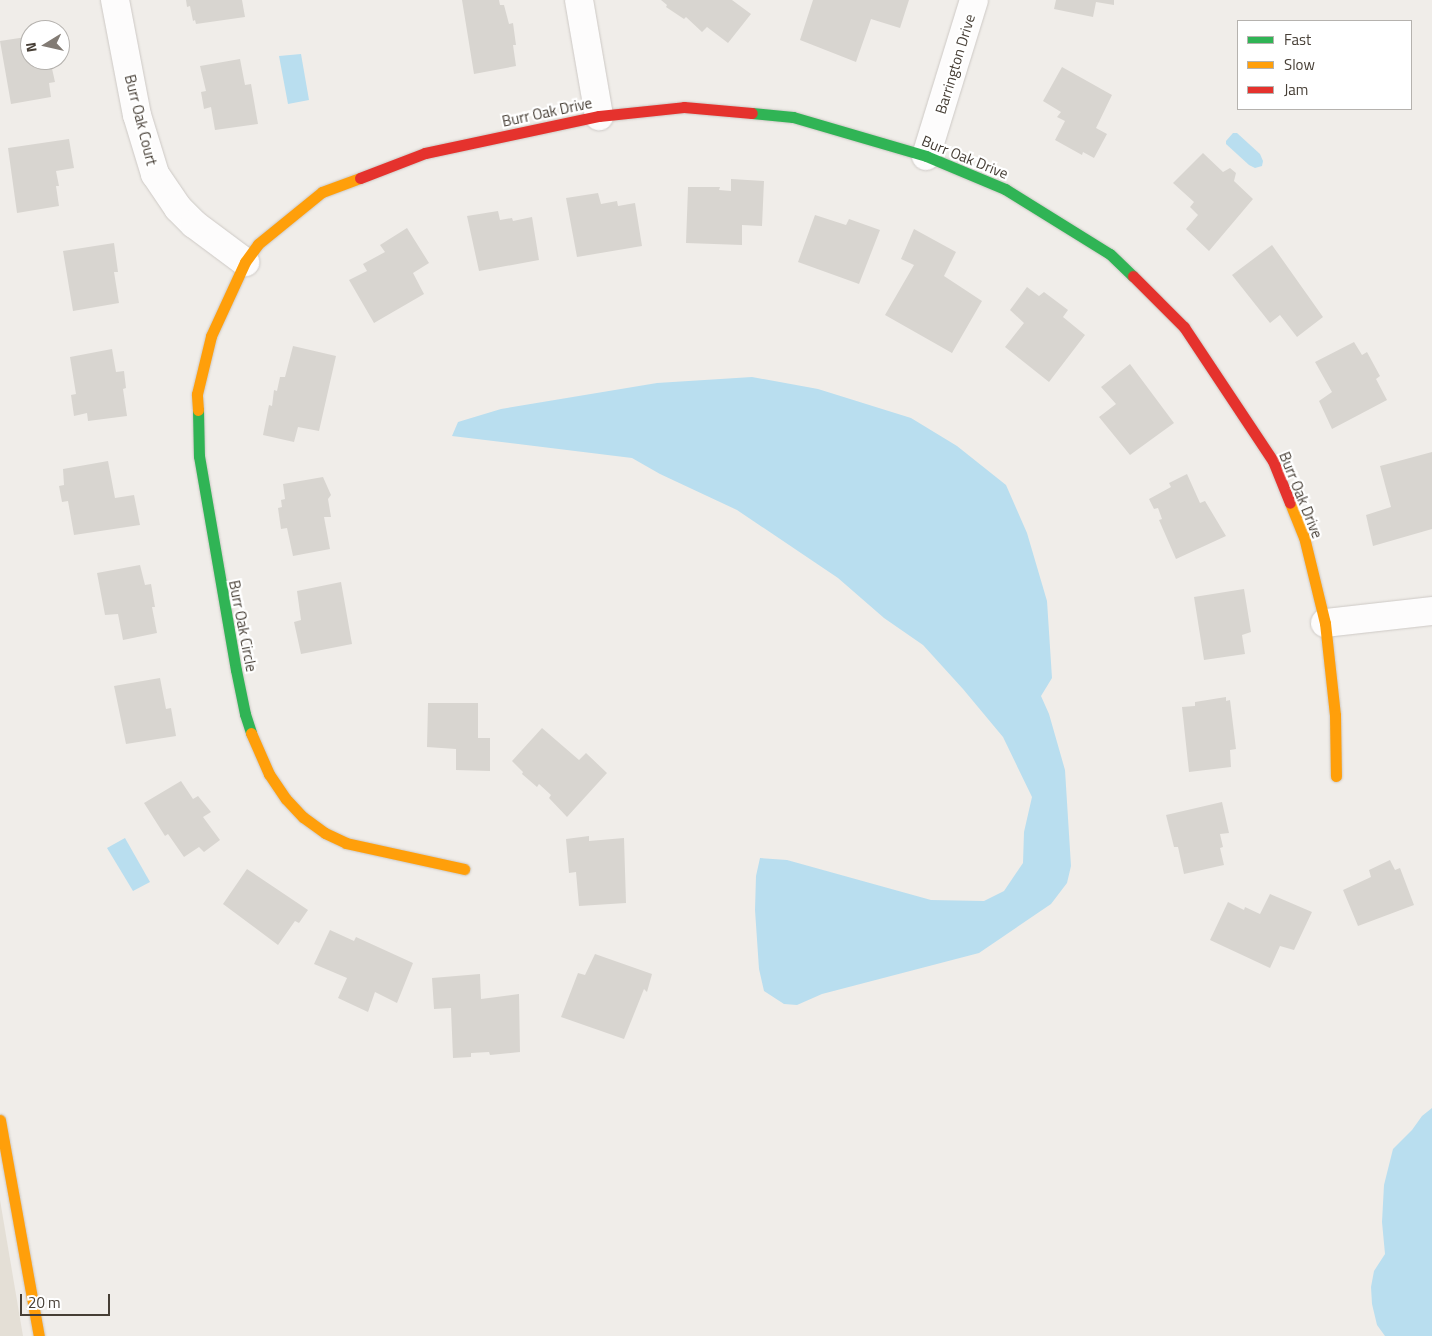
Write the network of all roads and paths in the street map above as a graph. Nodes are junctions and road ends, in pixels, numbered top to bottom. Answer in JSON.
{"nodes":[{"id":1,"x":115,"y":0,"type":"edge"},
{"id":2,"x":579,"y":0,"type":"edge"},
{"id":3,"x":974,"y":0,"type":"edge"},
{"id":4,"x":599,"y":116,"type":"junction"},
{"id":5,"x":926,"y":156,"type":"junction"},
{"id":6,"x":246,"y":262,"type":"junction"},
{"id":7,"x":1432,"y":611,"type":"edge"},
{"id":8,"x":1326,"y":623,"type":"junction"},
{"id":9,"x":1336,"y":776,"type":"dead end"},
{"id":10,"x":464,"y":869,"type":"dead end"},
{"id":11,"x":0,"y":1120,"type":"edge"},
{"id":12,"x":38,"y":1336,"type":"edge"}],
"edges":[{"from":1,"to":6,"type":"street","name":"Burr Oak Court"},
{"from":2,"to":4,"type":"street"},
{"from":3,"to":5,"type":"street","name":"Barrington Drive"},
{"from":4,"to":5,"type":"street","name":"Burr Oak Drive"},
{"from":4,"to":6,"type":"street","name":"Burr Oak Drive"},
{"from":5,"to":8,"type":"street","name":"Burr Oak Drive"},
{"from":6,"to":10,"type":"street","name":"Burr Oak Circle"},
{"from":7,"to":8,"type":"street"},
{"from":8,"to":9,"type":"street","name":"Burr Oak Drive"},
{"from":11,"to":12,"type":"street"}]}
